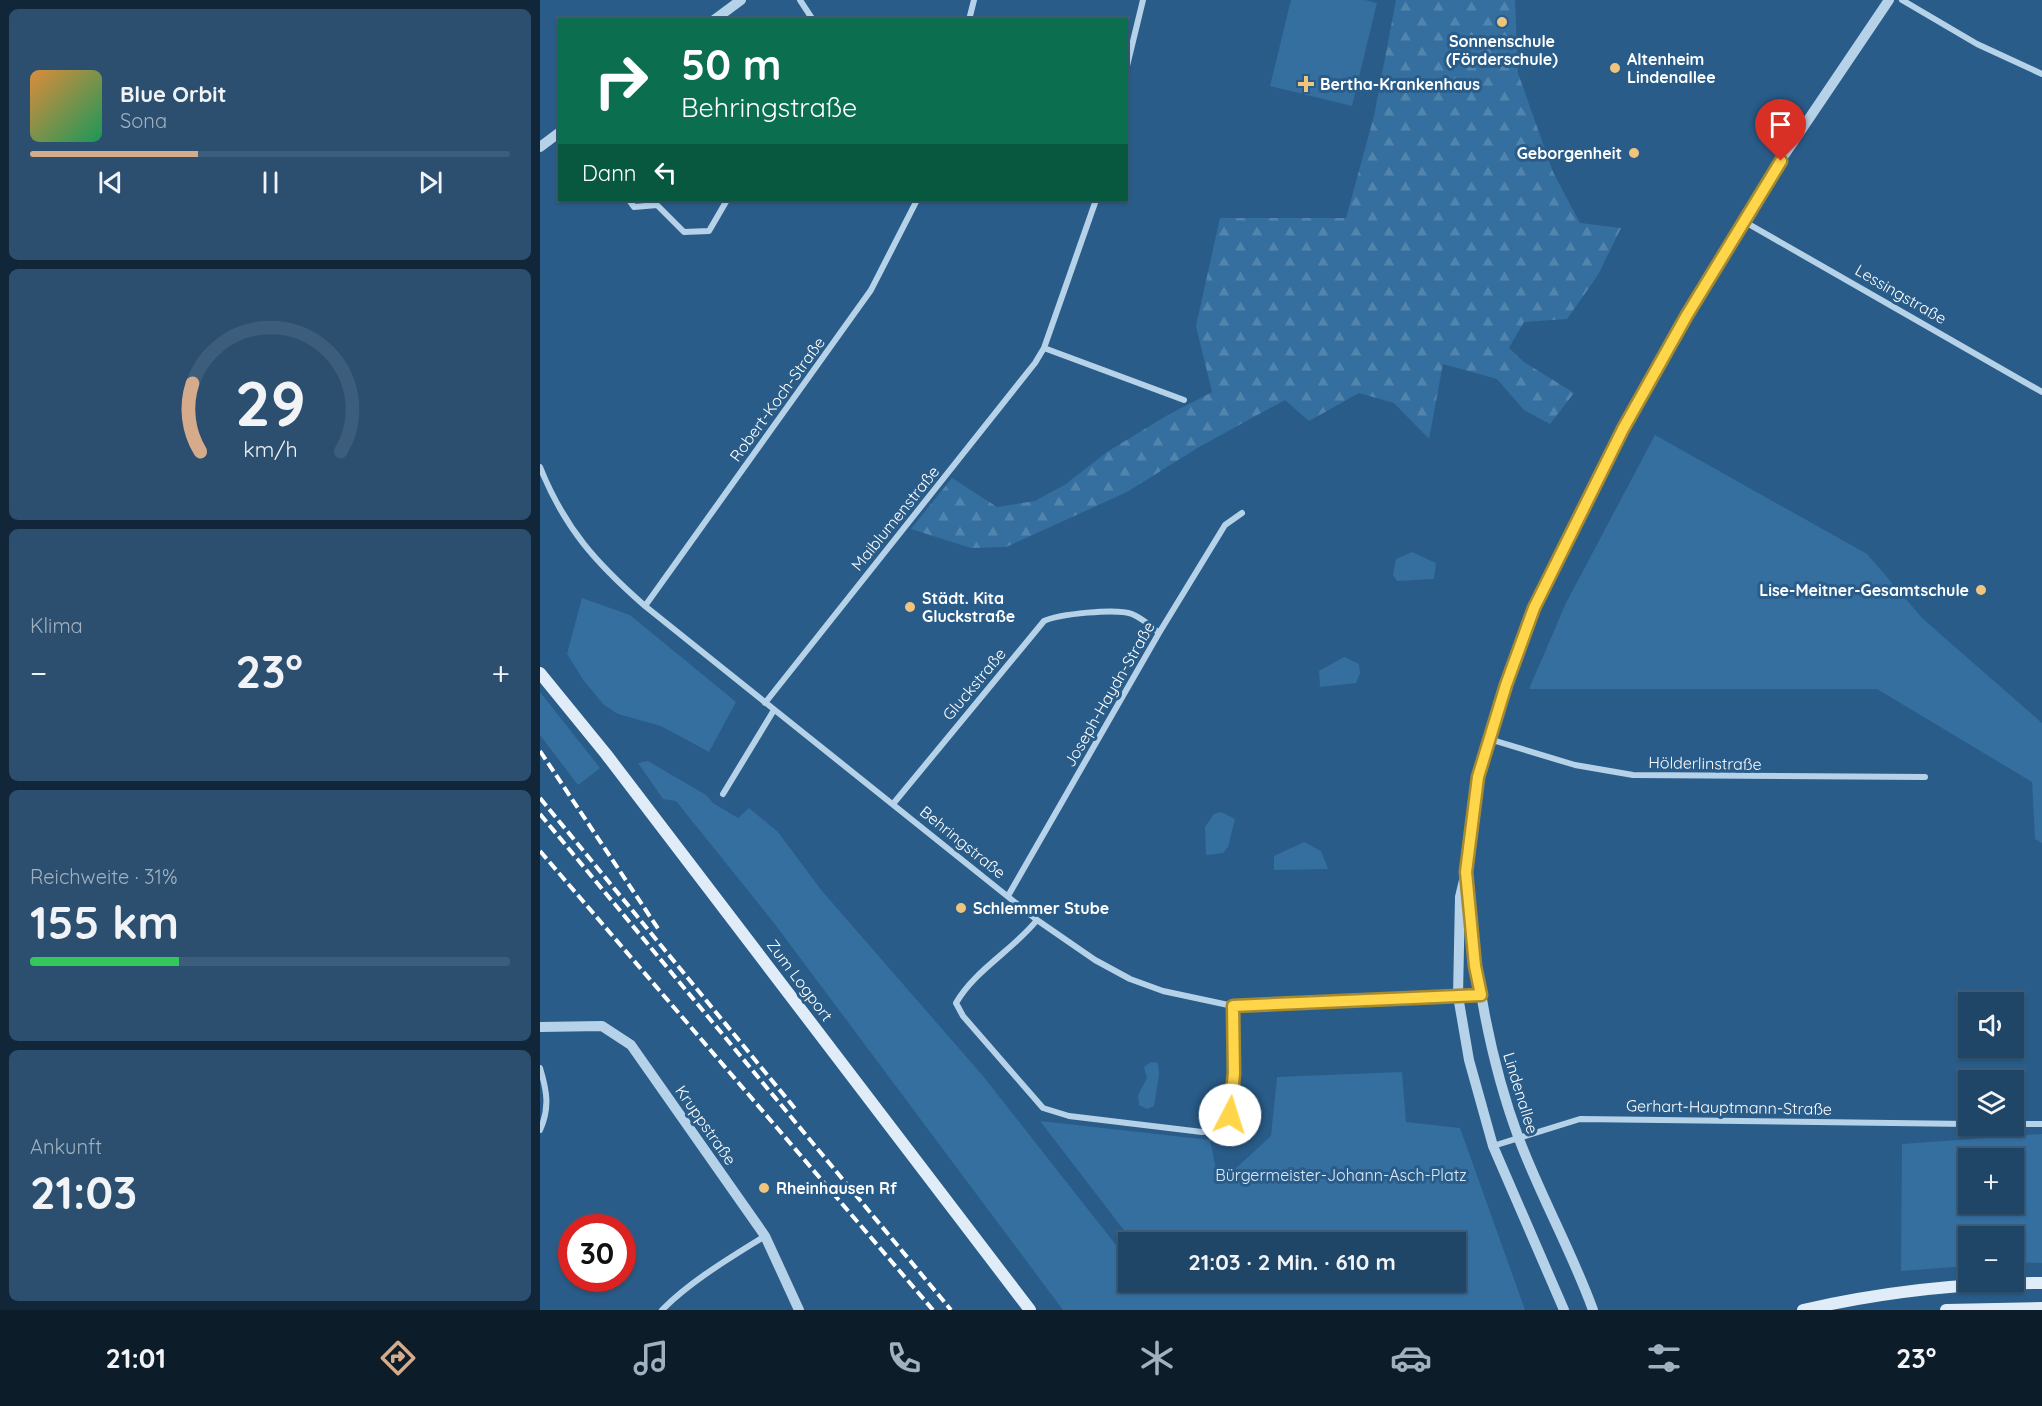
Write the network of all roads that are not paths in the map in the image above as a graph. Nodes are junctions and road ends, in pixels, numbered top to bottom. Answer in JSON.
{"nodes":[{"id":1,"x":741,"y":0,"type":"edge"},
{"id":2,"x":800,"y":0,"type":"edge"},
{"id":3,"x":974,"y":0,"type":"edge"},
{"id":4,"x":1143,"y":0,"type":"edge"},
{"id":5,"x":1889,"y":0,"type":"edge"},
{"id":6,"x":1902,"y":0,"type":"edge"},
{"id":7,"x":717,"y":18,"type":"edge"},
{"id":8,"x":812,"y":18,"type":"edge"},
{"id":9,"x":970,"y":18,"type":"edge"},
{"id":10,"x":1128,"y":62,"type":"edge"},
{"id":11,"x":2042,"y":74,"type":"edge"},
{"id":12,"x":558,"y":134,"type":"edge"},
{"id":13,"x":540,"y":147,"type":"edge"},
{"id":14,"x":630,"y":201,"type":"edge"},
{"id":15,"x":727,"y":201,"type":"edge"},
{"id":16,"x":916,"y":201,"type":"edge"},
{"id":17,"x":1096,"y":201,"type":"edge"},
{"id":18,"x":1745,"y":222,"type":"junction"},
{"id":19,"x":1044,"y":348,"type":"junction"},
{"id":20,"x":2042,"y":392,"type":"edge"},
{"id":21,"x":1184,"y":400,"type":"dead end"},
{"id":22,"x":540,"y":467,"type":"edge"},
{"id":23,"x":1242,"y":513,"type":"dead end"},
{"id":24,"x":645,"y":606,"type":"junction"},
{"id":25,"x":1159,"y":633,"type":"junction"},
{"id":26,"x":540,"y":673,"type":"edge"},
{"id":27,"x":765,"y":703,"type":"junction"},
{"id":28,"x":774,"y":710,"type":"junction"},
{"id":29,"x":1489,"y":739,"type":"junction"},
{"id":30,"x":1925,"y":777,"type":"dead end"},
{"id":31,"x":723,"y":794,"type":"dead end"},
{"id":32,"x":893,"y":804,"type":"junction"},
{"id":33,"x":1466,"y":872,"type":"junction"},
{"id":34,"x":1008,"y":896,"type":"junction"},
{"id":35,"x":1037,"y":920,"type":"junction"},
{"id":36,"x":1481,"y":995,"type":"junction"},
{"id":37,"x":1458,"y":996,"type":"junction"},
{"id":38,"x":1233,"y":1006,"type":"junction"},
{"id":39,"x":540,"y":1027,"type":"edge"},
{"id":40,"x":540,"y":1068,"type":"edge"},
{"id":41,"x":1958,"y":1124,"type":"edge"},
{"id":42,"x":2024,"y":1124,"type":"edge"},
{"id":43,"x":2042,"y":1124,"type":"edge"},
{"id":44,"x":540,"y":1130,"type":"edge"},
{"id":45,"x":1518,"y":1138,"type":"junction"},
{"id":46,"x":1493,"y":1146,"type":"junction"},
{"id":47,"x":765,"y":1236,"type":"junction"},
{"id":48,"x":2042,"y":1283,"type":"edge"},
{"id":49,"x":1591,"y":1305,"type":"edge"},
{"id":50,"x":1562,"y":1308,"type":"edge"},
{"id":51,"x":2042,"y":1308,"type":"edge"},
{"id":52,"x":662,"y":1310,"type":"edge"},
{"id":53,"x":799,"y":1310,"type":"edge"},
{"id":54,"x":1030,"y":1310,"type":"edge"},
{"id":55,"x":1601,"y":1310,"type":"edge"},
{"id":56,"x":1803,"y":1310,"type":"edge"},
{"id":57,"x":1946,"y":1310,"type":"edge"}],
"edges":[{"from":1,"to":7,"type":"street"},
{"from":2,"to":8,"type":"street"},
{"from":3,"to":9,"type":"street"},
{"from":4,"to":10,"type":"street"},
{"from":5,"to":18,"type":"street","name":"Lindenallee"},
{"from":6,"to":11,"type":"street"},
{"from":12,"to":13,"type":"street"},
{"from":14,"to":15,"type":"street"},
{"from":16,"to":24,"type":"street","name":"Robert-Koch-Straße"},
{"from":17,"to":19,"type":"street","name":"Maiblumenstraße"},
{"from":18,"to":20,"type":"street","name":"Lessingstraße"},
{"from":18,"to":29,"type":"street","name":"Lindenallee"},
{"from":19,"to":21,"type":"street"},
{"from":19,"to":27,"type":"street","name":"Maiblumenstraße"},
{"from":22,"to":24,"type":"street","name":"Behringstraße"},
{"from":23,"to":25,"type":"street","name":"Joseph-Haydn-Straße"},
{"from":24,"to":27,"type":"street","name":"Behringstraße"},
{"from":25,"to":32,"type":"street","name":"Gluckstraße"},
{"from":25,"to":34,"type":"street","name":"Joseph-Haydn-Straße"},
{"from":26,"to":54,"type":"main road","name":"Zum Logport"},
{"from":27,"to":28,"type":"street","name":"Behringstraße"},
{"from":28,"to":31,"type":"street"},
{"from":28,"to":32,"type":"street","name":"Behringstraße"},
{"from":29,"to":30,"type":"street","name":"Hölderlinstraße"},
{"from":29,"to":33,"type":"street","name":"Lindenallee"},
{"from":32,"to":34,"type":"street","name":"Behringstraße"},
{"from":33,"to":36,"type":"street","name":"Lindenallee"},
{"from":33,"to":37,"type":"street","name":"Lindenallee"},
{"from":34,"to":35,"type":"street","name":"Behringstraße"},
{"from":35,"to":38,"type":"street","name":"Behringstraße"},
{"from":35,"to":38,"type":"street"},
{"from":36,"to":37,"type":"street","name":"Behringstraße"},
{"from":36,"to":45,"type":"street","name":"Lindenallee"},
{"from":37,"to":38,"type":"street","name":"Behringstraße"},
{"from":37,"to":46,"type":"street","name":"Lindenallee"},
{"from":39,"to":47,"type":"street","name":"Kruppstraße"},
{"from":40,"to":44,"type":"street"},
{"from":41,"to":45,"type":"street","name":"Gerhart-Hauptmann-Straße"},
{"from":42,"to":43,"type":"street"},
{"from":45,"to":46,"type":"street","name":"Gerhart-Hauptmann-Straße"},
{"from":45,"to":49,"type":"street","name":"Lindenallee"},
{"from":46,"to":50,"type":"street","name":"Lindenallee"},
{"from":47,"to":52,"type":"street"},
{"from":47,"to":53,"type":"street","name":"Kruppstraße"},
{"from":48,"to":56,"type":"main road"},
{"from":49,"to":55,"type":"street"},
{"from":51,"to":57,"type":"main road"}]}
